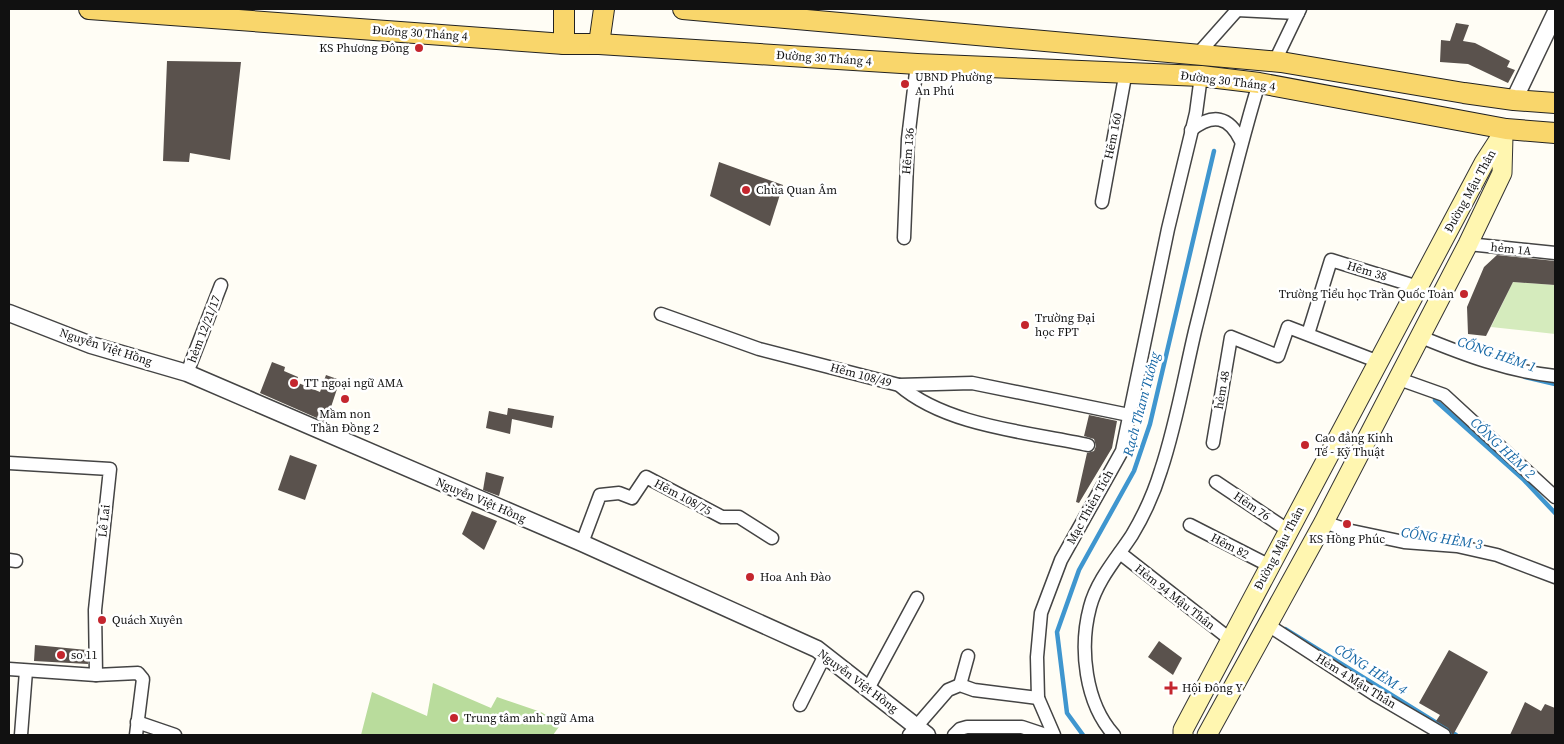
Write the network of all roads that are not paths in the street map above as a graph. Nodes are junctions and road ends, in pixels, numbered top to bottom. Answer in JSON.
{"nodes":[{"id":1,"x":88,"y":9,"type":"edge"},
{"id":2,"x":564,"y":9,"type":"edge"},
{"id":3,"x":604,"y":9,"type":"edge"},
{"id":4,"x":683,"y":9,"type":"edge"},
{"id":5,"x":1237,"y":10,"type":"edge"},
{"id":6,"x":127,"y":11,"type":"edge"},
{"id":7,"x":1299,"y":11,"type":"edge"},
{"id":8,"x":1555,"y":14,"type":"edge"},
{"id":9,"x":564,"y":44,"type":"junction"},
{"id":10,"x":600,"y":44,"type":"junction"},
{"id":11,"x":1198,"y":54,"type":"junction"},
{"id":12,"x":1275,"y":61,"type":"junction"},
{"id":13,"x":917,"y":64,"type":"junction"},
{"id":14,"x":1126,"y":71,"type":"junction"},
{"id":15,"x":1201,"y":76,"type":"junction"},
{"id":16,"x":1259,"y":83,"type":"junction"},
{"id":17,"x":1514,"y":100,"type":"junction"},
{"id":18,"x":1555,"y":102,"type":"edge"},
{"id":19,"x":1191,"y":130,"type":"junction"},
{"id":20,"x":1504,"y":132,"type":"junction"},
{"id":21,"x":1555,"y":133,"type":"edge"},
{"id":22,"x":1241,"y":141,"type":"junction"},
{"id":23,"x":1102,"y":202,"type":"dead end"},
{"id":24,"x":904,"y":238,"type":"dead end"},
{"id":25,"x":1468,"y":244,"type":"junction"},
{"id":26,"x":1555,"y":253,"type":"edge"},
{"id":27,"x":1427,"y":270,"type":"junction"},
{"id":28,"x":1450,"y":280,"type":"junction"},
{"id":29,"x":221,"y":285,"type":"dead end"},
{"id":30,"x":1418,"y":287,"type":"junction"},
{"id":31,"x":9,"y":313,"type":"edge"},
{"id":32,"x":661,"y":314,"type":"dead end"},
{"id":33,"x":1308,"y":334,"type":"junction"},
{"id":34,"x":1421,"y":337,"type":"junction"},
{"id":35,"x":1378,"y":362,"type":"junction"},
{"id":36,"x":187,"y":373,"type":"junction"},
{"id":37,"x":1555,"y":376,"type":"edge"},
{"id":38,"x":1399,"y":379,"type":"junction"},
{"id":39,"x":898,"y":385,"type":"junction"},
{"id":40,"x":1129,"y":415,"type":"junction"},
{"id":41,"x":1213,"y":443,"type":"dead end"},
{"id":42,"x":1088,"y":444,"type":"dead end"},
{"id":43,"x":9,"y":463,"type":"edge"},
{"id":44,"x":1216,"y":482,"type":"dead end"},
{"id":45,"x":1555,"y":497,"type":"edge"},
{"id":46,"x":1324,"y":522,"type":"junction"},
{"id":47,"x":1190,"y":525,"type":"dead end"},
{"id":48,"x":1289,"y":530,"type":"junction"},
{"id":49,"x":772,"y":538,"type":"dead end"},
{"id":50,"x":582,"y":543,"type":"junction"},
{"id":51,"x":1120,"y":553,"type":"junction"},
{"id":52,"x":1270,"y":566,"type":"junction"},
{"id":53,"x":1555,"y":577,"type":"edge"},
{"id":54,"x":917,"y":598,"type":"dead end"},
{"id":55,"x":1268,"y":626,"type":"junction"},
{"id":56,"x":1231,"y":640,"type":"junction"},
{"id":57,"x":825,"y":655,"type":"junction"},
{"id":58,"x":968,"y":656,"type":"dead end"},
{"id":59,"x":9,"y":669,"type":"edge"},
{"id":60,"x":26,"y":671,"type":"junction"},
{"id":61,"x":96,"y":675,"type":"junction"},
{"id":62,"x":960,"y":684,"type":"junction"},
{"id":63,"x":868,"y":687,"type":"junction"},
{"id":64,"x":1038,"y":698,"type":"junction"},
{"id":65,"x":800,"y":705,"type":"dead end"},
{"id":66,"x":137,"y":722,"type":"junction"},
{"id":67,"x":917,"y":732,"type":"edge"},
{"id":68,"x":21,"y":735,"type":"edge"},
{"id":69,"x":136,"y":735,"type":"edge"},
{"id":70,"x":175,"y":735,"type":"edge"},
{"id":71,"x":954,"y":735,"type":"edge"},
{"id":72,"x":1046,"y":735,"type":"edge"},
{"id":73,"x":1054,"y":735,"type":"edge"},
{"id":74,"x":1114,"y":735,"type":"edge"},
{"id":75,"x":1183,"y":735,"type":"edge"},
{"id":76,"x":1207,"y":735,"type":"edge"},
{"id":77,"x":1444,"y":735,"type":"edge"}],
"edges":[{"from":1,"to":6,"type":"main road","name":"Đường 30 Tháng 4"},
{"from":2,"to":9,"type":"main road"},
{"from":3,"to":10,"type":"main road"},
{"from":4,"to":11,"type":"main road","name":"Đường 30 Tháng 4"},
{"from":5,"to":7,"type":"street"},
{"from":5,"to":11,"type":"street"},
{"from":6,"to":9,"type":"main road","name":"Đường 30 Tháng 4"},
{"from":7,"to":12,"type":"street"},
{"from":8,"to":17,"type":"street"},
{"from":9,"to":10,"type":"main road","name":"Đường 30 Tháng 4"},
{"from":10,"to":13,"type":"main road","name":"Đường 30 Tháng 4"},
{"from":11,"to":12,"type":"main road","name":"Đường 30 Tháng 4"},
{"from":12,"to":17,"type":"main road","name":"Đường 30 Tháng 4"},
{"from":13,"to":14,"type":"main road","name":"Đường 30 Tháng 4"},
{"from":13,"to":24,"type":"street","name":"Hẽm 136"},
{"from":14,"to":15,"type":"main road","name":"Đường 30 Tháng 4"},
{"from":14,"to":23,"type":"street","name":"Hẽm 160"},
{"from":15,"to":16,"type":"main road","name":"Đường 30 Tháng 4"},
{"from":15,"to":19,"type":"street","name":"Mạc Thiên Tích"},
{"from":16,"to":20,"type":"main road","name":"Đường 30 Tháng 4"},
{"from":16,"to":22,"type":"street"},
{"from":17,"to":18,"type":"main road","name":"Đường 30 Tháng 4"},
{"from":17,"to":20,"type":"main road"},
{"from":19,"to":22,"type":"street"},
{"from":19,"to":40,"type":"street","name":"Mạc Thiên Tích"},
{"from":20,"to":21,"type":"main road","name":"Đường 30 Tháng 4"},
{"from":20,"to":25,"type":"main road","name":"Đường Mậu Thân"},
{"from":20,"to":27,"type":"main road","name":"Đường Mậu Thân"},
{"from":22,"to":51,"type":"street"},
{"from":25,"to":26,"type":"street","name":"hẻm 1A"},
{"from":25,"to":28,"type":"main road","name":"Đường Mậu Thân"},
{"from":27,"to":28,"type":"main road"},
{"from":27,"to":30,"type":"main road","name":"Đường Mậu Thân"},
{"from":28,"to":34,"type":"main road","name":"Đường Mậu Thân"},
{"from":29,"to":36,"type":"street","name":"hẻm 12/21/17"},
{"from":30,"to":33,"type":"street","name":"Hẽm 38"},
{"from":30,"to":35,"type":"main road","name":"Đường Mậu Thân"},
{"from":31,"to":36,"type":"street","name":"Nguyễn Việt Hồng"},
{"from":32,"to":39,"type":"street","name":"Hẽm 108/49"},
{"from":33,"to":35,"type":"street"},
{"from":33,"to":41,"type":"street","name":"hẻm 48"},
{"from":34,"to":37,"type":"street"},
{"from":34,"to":38,"type":"main road","name":"Đường Mậu Thân"},
{"from":35,"to":48,"type":"main road","name":"Đường Mậu Thân"},
{"from":36,"to":50,"type":"street","name":"Nguyễn Việt Hồng"},
{"from":38,"to":45,"type":"street"},
{"from":38,"to":46,"type":"main road","name":"Đường Mậu Thân"},
{"from":39,"to":40,"type":"street"},
{"from":39,"to":42,"type":"street","name":"Hẽm 108/49"},
{"from":40,"to":64,"type":"street","name":"Mạc Thiên Tích"},
{"from":43,"to":61,"type":"street","name":"Lê Lai"},
{"from":44,"to":48,"type":"street","name":"Hẽm 76"},
{"from":46,"to":53,"type":"street"},
{"from":46,"to":55,"type":"main road","name":"Đường Mậu Thân"},
{"from":47,"to":52,"type":"street","name":"Hẽm 82"},
{"from":48,"to":52,"type":"main road","name":"Đường Mậu Thân"},
{"from":49,"to":50,"type":"street","name":"Hẽm 108/75"},
{"from":50,"to":57,"type":"street","name":"Nguyễn Việt Hồng"},
{"from":51,"to":56,"type":"street","name":"Hẻm 94 Mậu Thân"},
{"from":51,"to":74,"type":"street"},
{"from":52,"to":56,"type":"main road","name":"Đường Mậu Thân"},
{"from":54,"to":63,"type":"street"},
{"from":55,"to":76,"type":"main road","name":"Đường Mậu Thân"},
{"from":55,"to":77,"type":"street","name":"Hẻm 4 Mậu Thân"},
{"from":56,"to":75,"type":"main road","name":"Đường Mậu Thân"},
{"from":57,"to":63,"type":"street","name":"Nguyễn Việt Hồng"},
{"from":57,"to":65,"type":"street"},
{"from":58,"to":62,"type":"street"},
{"from":59,"to":60,"type":"street"},
{"from":60,"to":61,"type":"street"},
{"from":60,"to":68,"type":"street"},
{"from":61,"to":66,"type":"street"},
{"from":62,"to":64,"type":"street"},
{"from":62,"to":67,"type":"street"},
{"from":63,"to":67,"type":"street","name":"Nguyễn Việt Hồng"},
{"from":64,"to":73,"type":"street","name":"Mạc Thiên Tích"},
{"from":66,"to":69,"type":"street"},
{"from":66,"to":70,"type":"street"},
{"from":71,"to":72,"type":"street"}]}
